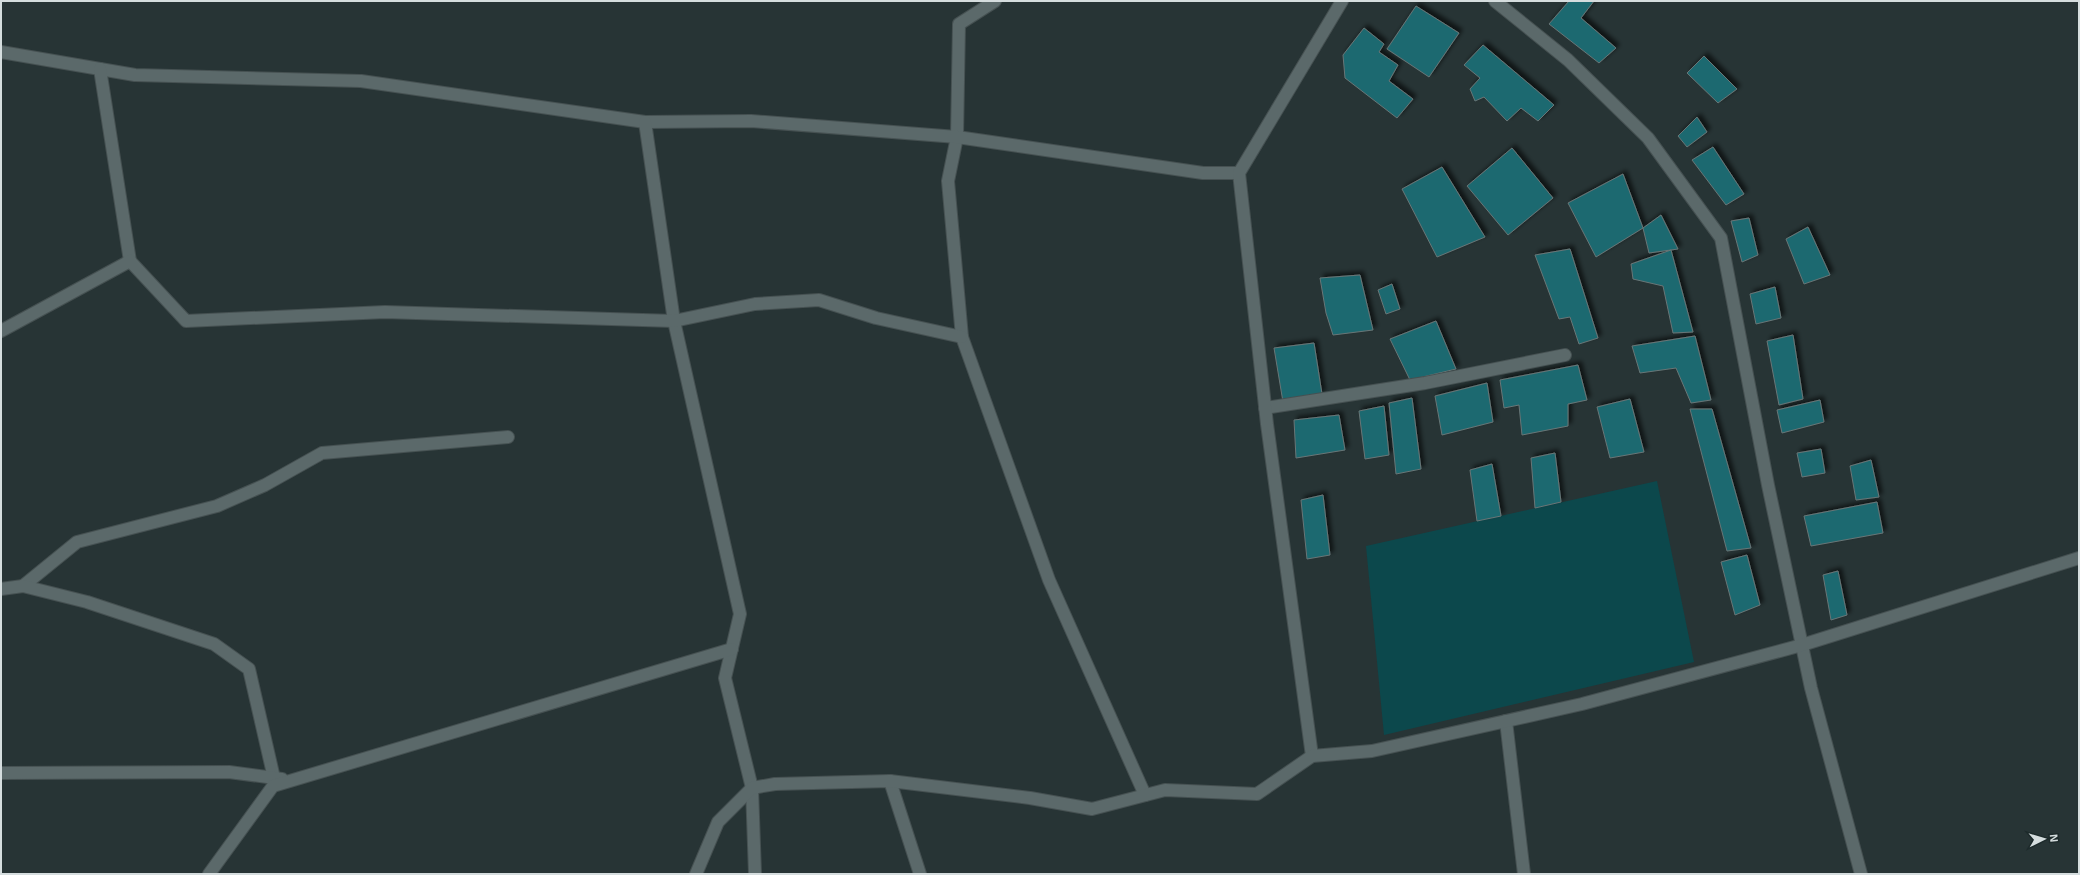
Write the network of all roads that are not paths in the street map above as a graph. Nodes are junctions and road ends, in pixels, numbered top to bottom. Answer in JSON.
{"nodes":[{"id":1,"x":995,"y":1,"type":"edge"},
{"id":2,"x":1342,"y":1,"type":"edge"},
{"id":3,"x":1495,"y":1,"type":"edge"},
{"id":4,"x":1,"y":52,"type":"edge"},
{"id":5,"x":100,"y":69,"type":"junction"},
{"id":6,"x":645,"y":122,"type":"junction"},
{"id":7,"x":957,"y":137,"type":"junction"},
{"id":8,"x":1239,"y":173,"type":"junction"},
{"id":9,"x":130,"y":261,"type":"junction"},
{"id":10,"x":674,"y":321,"type":"junction"},
{"id":11,"x":1,"y":331,"type":"edge"},
{"id":12,"x":962,"y":337,"type":"junction"},
{"id":13,"x":1565,"y":355,"type":"dead end"},
{"id":14,"x":1266,"y":408,"type":"junction"},
{"id":15,"x":508,"y":437,"type":"dead end"},
{"id":16,"x":2079,"y":558,"type":"edge"},
{"id":17,"x":23,"y":586,"type":"junction"},
{"id":18,"x":1,"y":589,"type":"edge"},
{"id":19,"x":1802,"y":645,"type":"junction"},
{"id":20,"x":732,"y":649,"type":"junction"},
{"id":21,"x":1506,"y":721,"type":"junction"},
{"id":22,"x":1312,"y":756,"type":"junction"},
{"id":23,"x":1,"y":773,"type":"edge"},
{"id":24,"x":274,"y":778,"type":"junction"},
{"id":25,"x":291,"y":781,"type":"junction"},
{"id":26,"x":890,"y":781,"type":"junction"},
{"id":27,"x":752,"y":788,"type":"junction"},
{"id":28,"x":1146,"y":795,"type":"junction"},
{"id":29,"x":209,"y":874,"type":"edge"},
{"id":30,"x":696,"y":874,"type":"edge"},
{"id":31,"x":755,"y":874,"type":"edge"},
{"id":32,"x":920,"y":874,"type":"edge"},
{"id":33,"x":1524,"y":874,"type":"edge"},
{"id":34,"x":1861,"y":874,"type":"edge"}],
"edges":[{"from":1,"to":7,"type":"street"},
{"from":2,"to":8,"type":"street"},
{"from":3,"to":19,"type":"street"},
{"from":4,"to":5,"type":"street"},
{"from":5,"to":6,"type":"street"},
{"from":5,"to":9,"type":"street"},
{"from":6,"to":7,"type":"street"},
{"from":6,"to":10,"type":"street"},
{"from":7,"to":8,"type":"street"},
{"from":7,"to":12,"type":"street"},
{"from":8,"to":14,"type":"street"},
{"from":9,"to":10,"type":"street"},
{"from":9,"to":11,"type":"street"},
{"from":10,"to":12,"type":"street"},
{"from":10,"to":20,"type":"street"},
{"from":12,"to":28,"type":"street"},
{"from":13,"to":14,"type":"street"},
{"from":14,"to":22,"type":"street"},
{"from":15,"to":17,"type":"street"},
{"from":16,"to":19,"type":"street"},
{"from":17,"to":18,"type":"street"},
{"from":17,"to":24,"type":"street"},
{"from":19,"to":21,"type":"street"},
{"from":19,"to":34,"type":"street"},
{"from":20,"to":25,"type":"street"},
{"from":20,"to":27,"type":"street"},
{"from":21,"to":22,"type":"street"},
{"from":21,"to":33,"type":"street"},
{"from":22,"to":28,"type":"street"},
{"from":23,"to":24,"type":"street"},
{"from":24,"to":25,"type":"street"},
{"from":25,"to":29,"type":"street"},
{"from":26,"to":27,"type":"street"},
{"from":26,"to":28,"type":"street"},
{"from":26,"to":32,"type":"street"},
{"from":27,"to":30,"type":"street"},
{"from":27,"to":31,"type":"street"}]}
